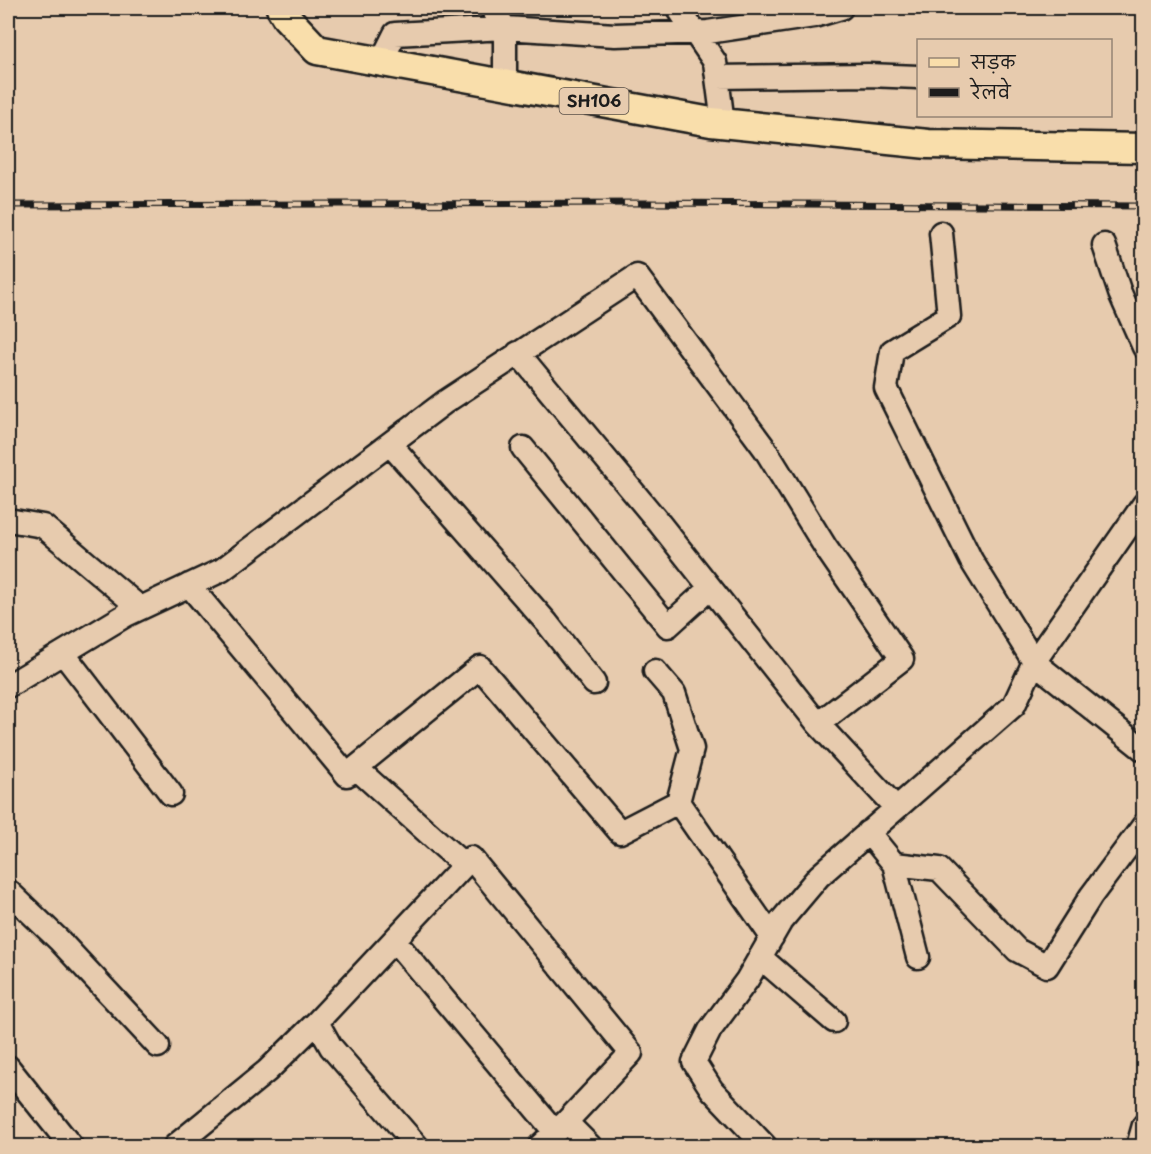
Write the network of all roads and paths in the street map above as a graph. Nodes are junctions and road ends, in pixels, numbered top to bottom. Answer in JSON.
{"nodes":[{"id":1,"x":281,"y":8,"type":"edge"},
{"id":2,"x":492,"y":8,"type":"edge"},
{"id":3,"x":678,"y":8,"type":"edge"},
{"id":4,"x":842,"y":8,"type":"edge"},
{"id":5,"x":505,"y":28,"type":"junction"},
{"id":6,"x":694,"y":31,"type":"junction"},
{"id":7,"x":381,"y":62,"type":"junction"},
{"id":8,"x":717,"y":77,"type":"junction"},
{"id":9,"x":917,"y":77,"type":"edge"},
{"id":10,"x":505,"y":85,"type":"junction"},
{"id":11,"x":723,"y":123,"type":"junction"},
{"id":12,"x":1143,"y":148,"type":"edge"},
{"id":13,"x":941,"y":233,"type":"dead end"},
{"id":14,"x":1104,"y":244,"type":"dead end"},
{"id":15,"x":1143,"y":347,"type":"edge"},
{"id":16,"x":518,"y":353,"type":"junction"},
{"id":17,"x":390,"y":444,"type":"junction"},
{"id":18,"x":523,"y":448,"type":"dead end"},
{"id":19,"x":1143,"y":504,"type":"edge"},
{"id":20,"x":8,"y":520,"type":"edge"},
{"id":21,"x":189,"y":585,"type":"junction"},
{"id":22,"x":710,"y":588,"type":"junction"},
{"id":23,"x":140,"y":608,"type":"junction"},
{"id":24,"x":63,"y":653,"type":"junction"},
{"id":25,"x":1034,"y":662,"type":"junction"},
{"id":26,"x":655,"y":671,"type":"dead end"},
{"id":27,"x":594,"y":683,"type":"dead end"},
{"id":28,"x":8,"y":686,"type":"edge"},
{"id":29,"x":818,"y":724,"type":"junction"},
{"id":30,"x":1143,"y":750,"type":"edge"},
{"id":31,"x":356,"y":768,"type":"junction"},
{"id":32,"x":171,"y":794,"type":"dead end"},
{"id":33,"x":678,"y":802,"type":"junction"},
{"id":34,"x":896,"y":808,"type":"junction"},
{"id":35,"x":1143,"y":825,"type":"edge"},
{"id":36,"x":868,"y":832,"type":"junction"},
{"id":37,"x":464,"y":864,"type":"junction"},
{"id":38,"x":894,"y":864,"type":"junction"},
{"id":39,"x":8,"y":891,"type":"edge"},
{"id":40,"x":772,"y":937,"type":"junction"},
{"id":41,"x":394,"y":940,"type":"junction"},
{"id":42,"x":760,"y":957,"type":"junction"},
{"id":43,"x":918,"y":957,"type":"dead end"},
{"id":44,"x":834,"y":1021,"type":"dead end"},
{"id":45,"x":317,"y":1022,"type":"junction"},
{"id":46,"x":158,"y":1046,"type":"dead end"},
{"id":47,"x":8,"y":1067,"type":"edge"},
{"id":48,"x":1143,"y":1125,"type":"edge"},
{"id":49,"x":554,"y":1133,"type":"edge"},
{"id":50,"x":71,"y":1146,"type":"edge"},
{"id":51,"x":175,"y":1146,"type":"edge"},
{"id":52,"x":417,"y":1146,"type":"edge"},
{"id":53,"x":590,"y":1146,"type":"edge"},
{"id":54,"x":765,"y":1146,"type":"edge"},
{"id":55,"x":1138,"y":1146,"type":"edge"}],
"edges":[{"from":1,"to":7,"type":"main road","number":"SH106"},
{"from":2,"to":5,"type":"street"},
{"from":3,"to":6,"type":"street"},
{"from":4,"to":6,"type":"street"},
{"from":5,"to":6,"type":"street"},
{"from":5,"to":7,"type":"street"},
{"from":5,"to":10,"type":"street"},
{"from":6,"to":8,"type":"street"},
{"from":7,"to":10,"type":"main road","number":"SH106"},
{"from":8,"to":9,"type":"street"},
{"from":8,"to":11,"type":"street"},
{"from":10,"to":11,"type":"main road","number":"SH106"},
{"from":11,"to":12,"type":"main road","number":"SH106"},
{"from":13,"to":25,"type":"street"},
{"from":14,"to":15,"type":"street"},
{"from":16,"to":17,"type":"street"},
{"from":16,"to":22,"type":"street"},
{"from":16,"to":29,"type":"street"},
{"from":17,"to":21,"type":"street"},
{"from":17,"to":27,"type":"street"},
{"from":18,"to":22,"type":"street"},
{"from":19,"to":25,"type":"street"},
{"from":20,"to":23,"type":"street"},
{"from":21,"to":23,"type":"street"},
{"from":21,"to":31,"type":"street"},
{"from":22,"to":29,"type":"street"},
{"from":23,"to":24,"type":"street"},
{"from":24,"to":28,"type":"street"},
{"from":24,"to":32,"type":"street"},
{"from":25,"to":30,"type":"street"},
{"from":25,"to":34,"type":"street"},
{"from":26,"to":33,"type":"street"},
{"from":29,"to":34,"type":"street"},
{"from":31,"to":33,"type":"street"},
{"from":31,"to":37,"type":"street"},
{"from":33,"to":40,"type":"street"},
{"from":34,"to":36,"type":"street"},
{"from":35,"to":38,"type":"street"},
{"from":36,"to":38,"type":"street"},
{"from":36,"to":40,"type":"street"},
{"from":37,"to":41,"type":"street"},
{"from":37,"to":49,"type":"street"},
{"from":38,"to":43,"type":"street"},
{"from":39,"to":46,"type":"street"},
{"from":40,"to":42,"type":"street"},
{"from":41,"to":45,"type":"street"},
{"from":41,"to":49,"type":"street"},
{"from":42,"to":44,"type":"street"},
{"from":42,"to":54,"type":"street"},
{"from":45,"to":51,"type":"street"},
{"from":45,"to":52,"type":"street"},
{"from":47,"to":50,"type":"street"},
{"from":48,"to":55,"type":"street"},
{"from":49,"to":53,"type":"street"}]}
